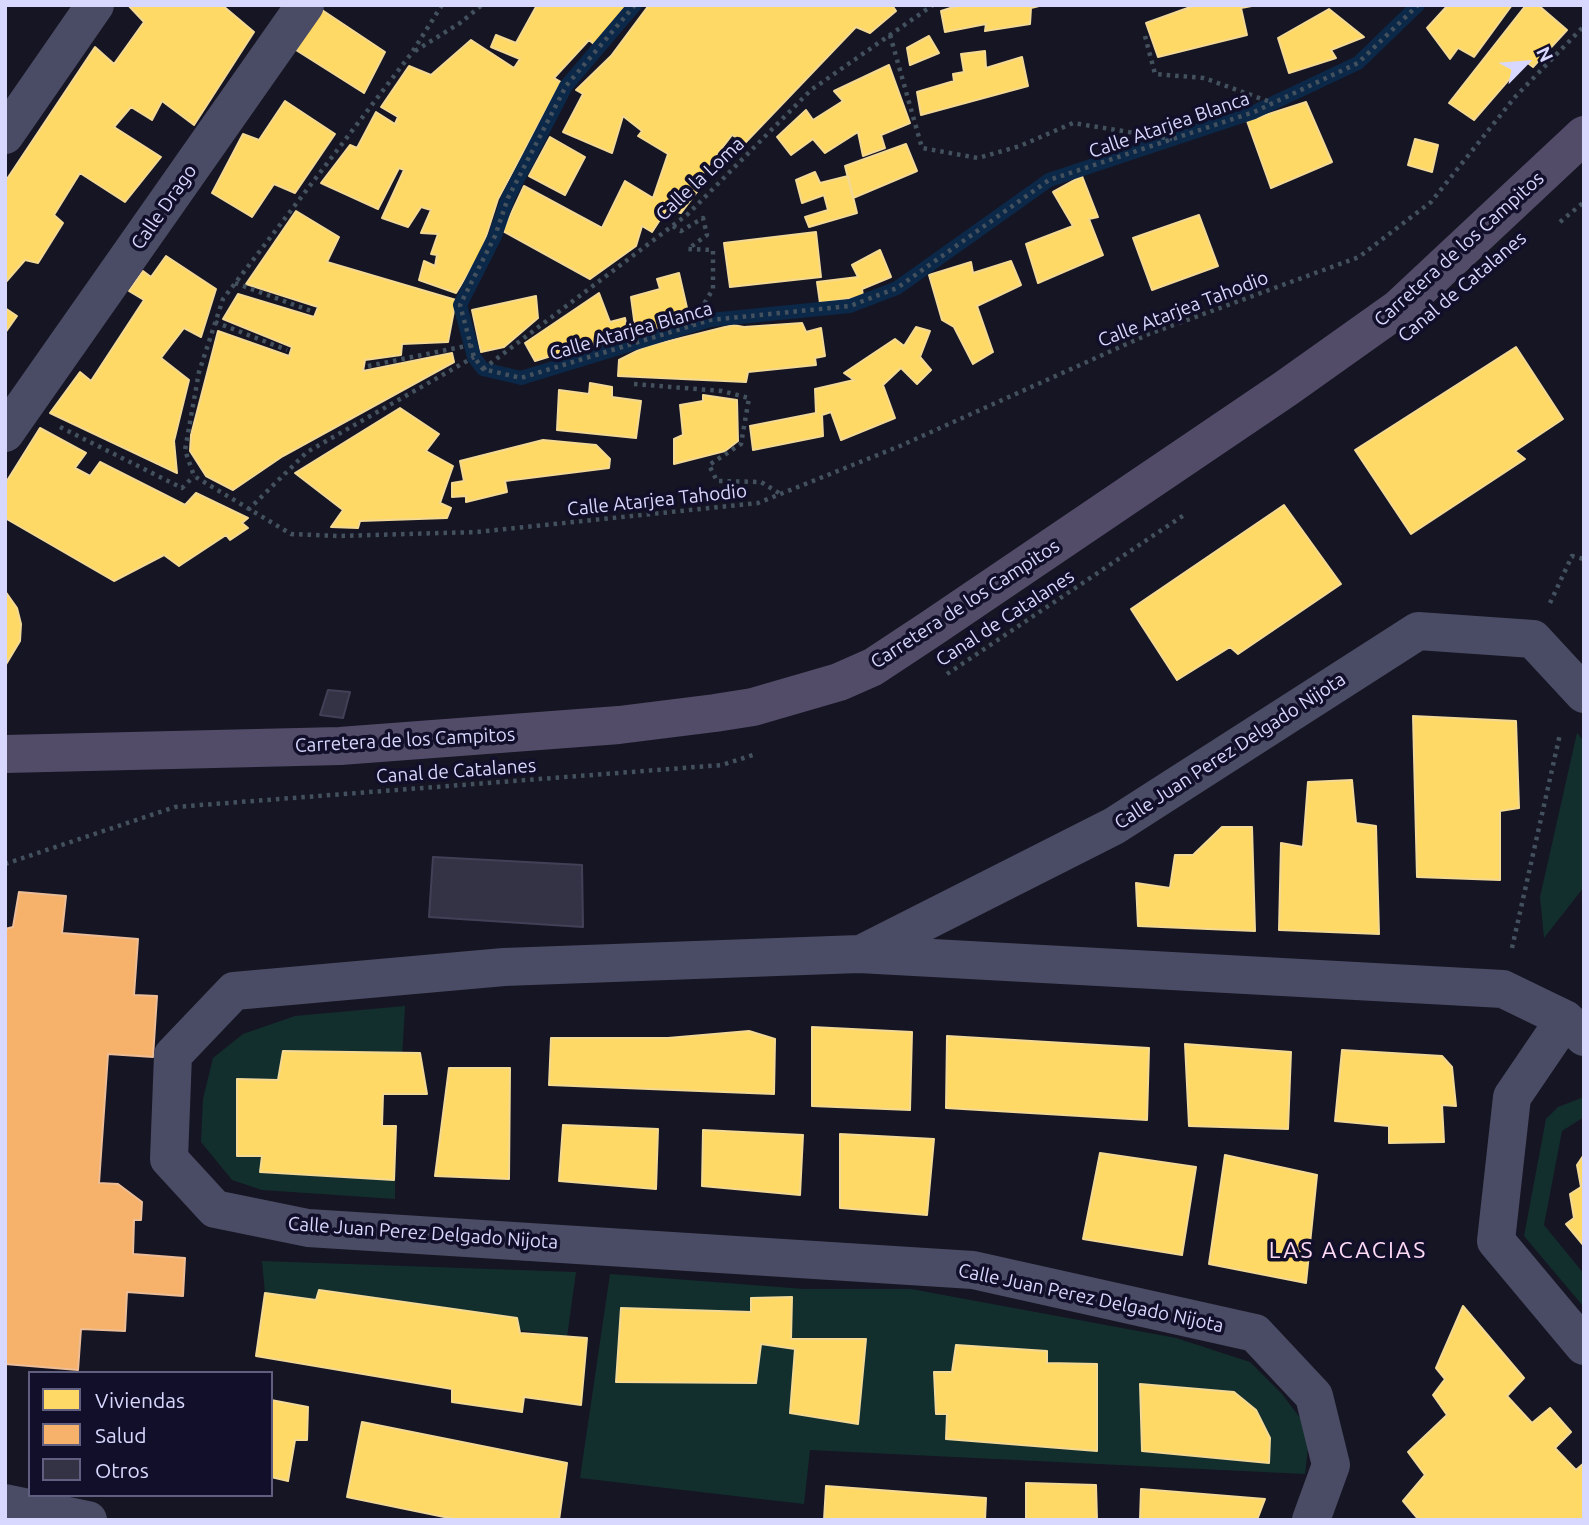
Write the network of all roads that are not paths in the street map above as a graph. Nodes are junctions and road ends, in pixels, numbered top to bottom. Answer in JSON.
{"nodes":[{"id":1,"x":95,"y":5,"type":"edge"},
{"id":2,"x":305,"y":5,"type":"edge"},
{"id":3,"x":5,"y":135,"type":"edge"},
{"id":4,"x":1584,"y":135,"type":"edge"},
{"id":5,"x":13,"y":421,"type":"edge"},
{"id":6,"x":1584,"y":694,"type":"edge"},
{"id":7,"x":5,"y":754,"type":"edge"},
{"id":8,"x":859,"y":954,"type":"junction"},
{"id":9,"x":1574,"y":1028,"type":"edge"},
{"id":10,"x":1584,"y":1346,"type":"edge"},
{"id":11,"x":5,"y":1503,"type":"edge"},
{"id":12,"x":88,"y":1520,"type":"edge"},
{"id":13,"x":1311,"y":1520,"type":"edge"}],
"edges":[{"from":1,"to":3,"type":"street"},
{"from":2,"to":5,"type":"street","name":"Calle Drago"},
{"from":4,"to":7,"type":"main road","name":"Carretera de los Campitos"},
{"from":6,"to":8,"type":"street","name":"Calle Juan Perez Delgado Nijota"},
{"from":8,"to":9,"type":"street","name":"Calle Juan Perez Delgado Nijota"},
{"from":8,"to":13,"type":"street","name":"Calle Juan Perez Delgado Nijota"},
{"from":9,"to":10,"type":"street"},
{"from":11,"to":12,"type":"street"}]}
